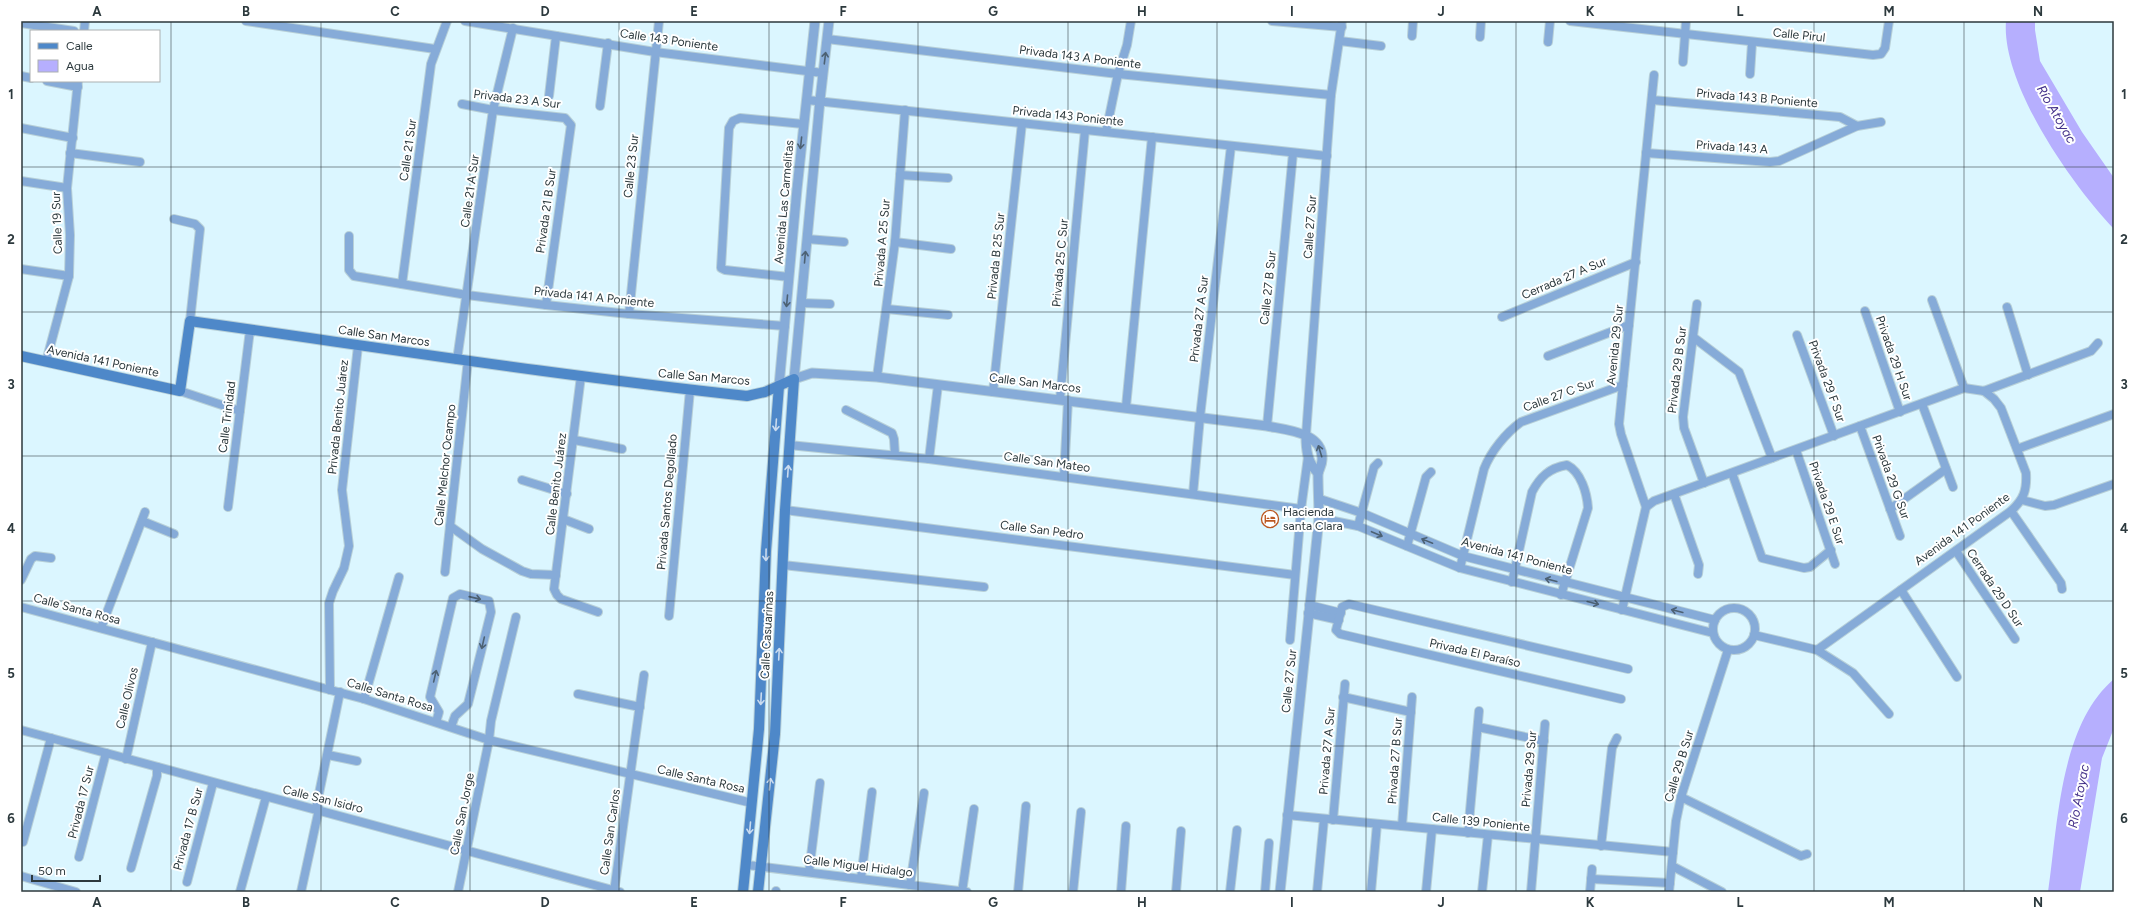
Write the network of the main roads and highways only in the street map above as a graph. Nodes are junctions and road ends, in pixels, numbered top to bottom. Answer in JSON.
{"nodes":[{"id":1,"x":21,"y":356,"type":"edge"},
{"id":2,"x":794,"y":379,"type":"joint"},
{"id":3,"x":779,"y":386,"type":"junction"},
{"id":4,"x":180,"y":391,"type":"joint"},
{"id":5,"x":743,"y":892,"type":"edge"},
{"id":6,"x":758,"y":892,"type":"edge"}],
"edges":[{"from":1,"to":4,"type":"main road","name":"Avenida 141 Poniente"},
{"from":2,"to":3,"type":"main road","name":"Calle San Marcos"},
{"from":6,"to":2,"type":"main road","name":"Calle Casuarinas","one_way":true},
{"from":3,"to":4,"type":"main road","name":"Calle San Marcos"},
{"from":3,"to":5,"type":"main road","name":"Calle Casuarinas","one_way":true}]}
